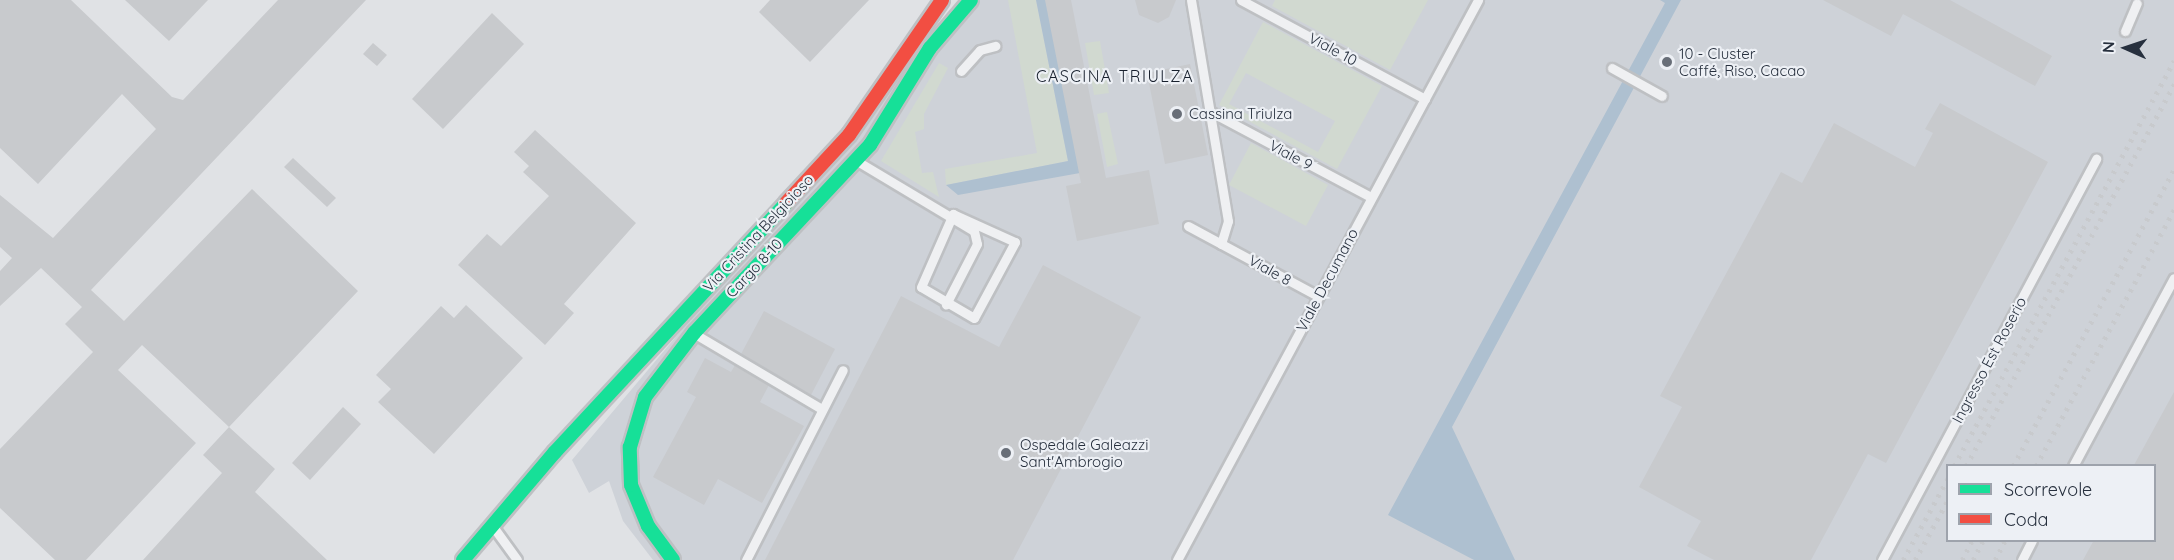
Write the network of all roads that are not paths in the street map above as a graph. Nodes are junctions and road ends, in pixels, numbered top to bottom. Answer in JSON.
{"nodes":[{"id":1,"x":942,"y":0,"type":"edge"},
{"id":2,"x":972,"y":0,"type":"edge"},
{"id":3,"x":1191,"y":0,"type":"edge"},
{"id":4,"x":1241,"y":0,"type":"edge"},
{"id":5,"x":1478,"y":0,"type":"edge"},
{"id":6,"x":2137,"y":3,"type":"dead end"},
{"id":7,"x":2125,"y":31,"type":"dead end"},
{"id":8,"x":995,"y":46,"type":"dead end"},
{"id":9,"x":1612,"y":68,"type":"dead end"},
{"id":10,"x":961,"y":71,"type":"dead end"},
{"id":11,"x":1662,"y":96,"type":"dead end"},
{"id":12,"x":1425,"y":99,"type":"junction"},
{"id":13,"x":1211,"y":112,"type":"junction"},
{"id":14,"x":2096,"y":159,"type":"dead end"},
{"id":15,"x":855,"y":160,"type":"junction"},
{"id":16,"x":1371,"y":198,"type":"junction"},
{"id":17,"x":953,"y":214,"type":"junction"},
{"id":18,"x":799,"y":221,"type":"junction"},
{"id":19,"x":1188,"y":226,"type":"dead end"},
{"id":20,"x":811,"y":231,"type":"dead end"},
{"id":21,"x":1221,"y":244,"type":"junction"},
{"id":22,"x":2174,"y":278,"type":"edge"},
{"id":23,"x":743,"y":280,"type":"junction"},
{"id":24,"x":754,"y":292,"type":"dead end"},
{"id":25,"x":1318,"y":296,"type":"junction"},
{"id":26,"x":946,"y":304,"type":"junction"},
{"id":27,"x":694,"y":333,"type":"junction"},
{"id":28,"x":843,"y":370,"type":"dead end"},
{"id":29,"x":822,"y":409,"type":"junction"},
{"id":30,"x":2074,"y":464,"type":"edge"},
{"id":31,"x":492,"y":525,"type":"junction"},
{"id":32,"x":2031,"y":542,"type":"edge"},
{"id":33,"x":463,"y":560,"type":"edge"},
{"id":34,"x":517,"y":560,"type":"edge"},
{"id":35,"x":673,"y":560,"type":"edge"},
{"id":36,"x":747,"y":560,"type":"edge"},
{"id":37,"x":1177,"y":560,"type":"edge"},
{"id":38,"x":1882,"y":560,"type":"edge"},
{"id":39,"x":2022,"y":560,"type":"edge"}],
"edges":[{"from":1,"to":31,"type":"street","name":"Via Cristina Belgioioso"},
{"from":2,"to":15,"type":"street","name":"Cargo 8-10"},
{"from":3,"to":13,"type":"lane"},
{"from":4,"to":12,"type":"lane","name":"Viale 10"},
{"from":5,"to":12,"type":"lane","name":"Viale Decumano"},
{"from":6,"to":7,"type":"lane"},
{"from":8,"to":10,"type":"lane"},
{"from":9,"to":11,"type":"lane"},
{"from":12,"to":16,"type":"lane","name":"Viale Decumano"},
{"from":13,"to":16,"type":"lane","name":"Viale 9"},
{"from":13,"to":21,"type":"lane"},
{"from":14,"to":38,"type":"lane","name":"Ingresso Est Roserio"},
{"from":15,"to":17,"type":"lane"},
{"from":15,"to":18,"type":"street","name":"Cargo 8-10"},
{"from":16,"to":25,"type":"lane","name":"Viale Decumano"},
{"from":17,"to":26,"type":"lane"},
{"from":17,"to":26,"type":"lane"},
{"from":17,"to":26,"type":"lane"},
{"from":18,"to":20,"type":"lane"},
{"from":18,"to":23,"type":"street","name":"Cargo 8-10"},
{"from":19,"to":21,"type":"lane","name":"Viale 8"},
{"from":21,"to":25,"type":"lane","name":"Viale 8"},
{"from":22,"to":30,"type":"lane"},
{"from":23,"to":24,"type":"lane"},
{"from":23,"to":27,"type":"street","name":"Cargo 8-10"},
{"from":25,"to":37,"type":"lane","name":"Viale Decumano"},
{"from":27,"to":29,"type":"lane"},
{"from":27,"to":35,"type":"street","name":"Cargo 8-10"},
{"from":28,"to":29,"type":"lane"},
{"from":29,"to":36,"type":"lane"},
{"from":31,"to":33,"type":"street","name":"Via Cristina Belgioioso"},
{"from":31,"to":34,"type":"lane"},
{"from":32,"to":39,"type":"lane"}]}
